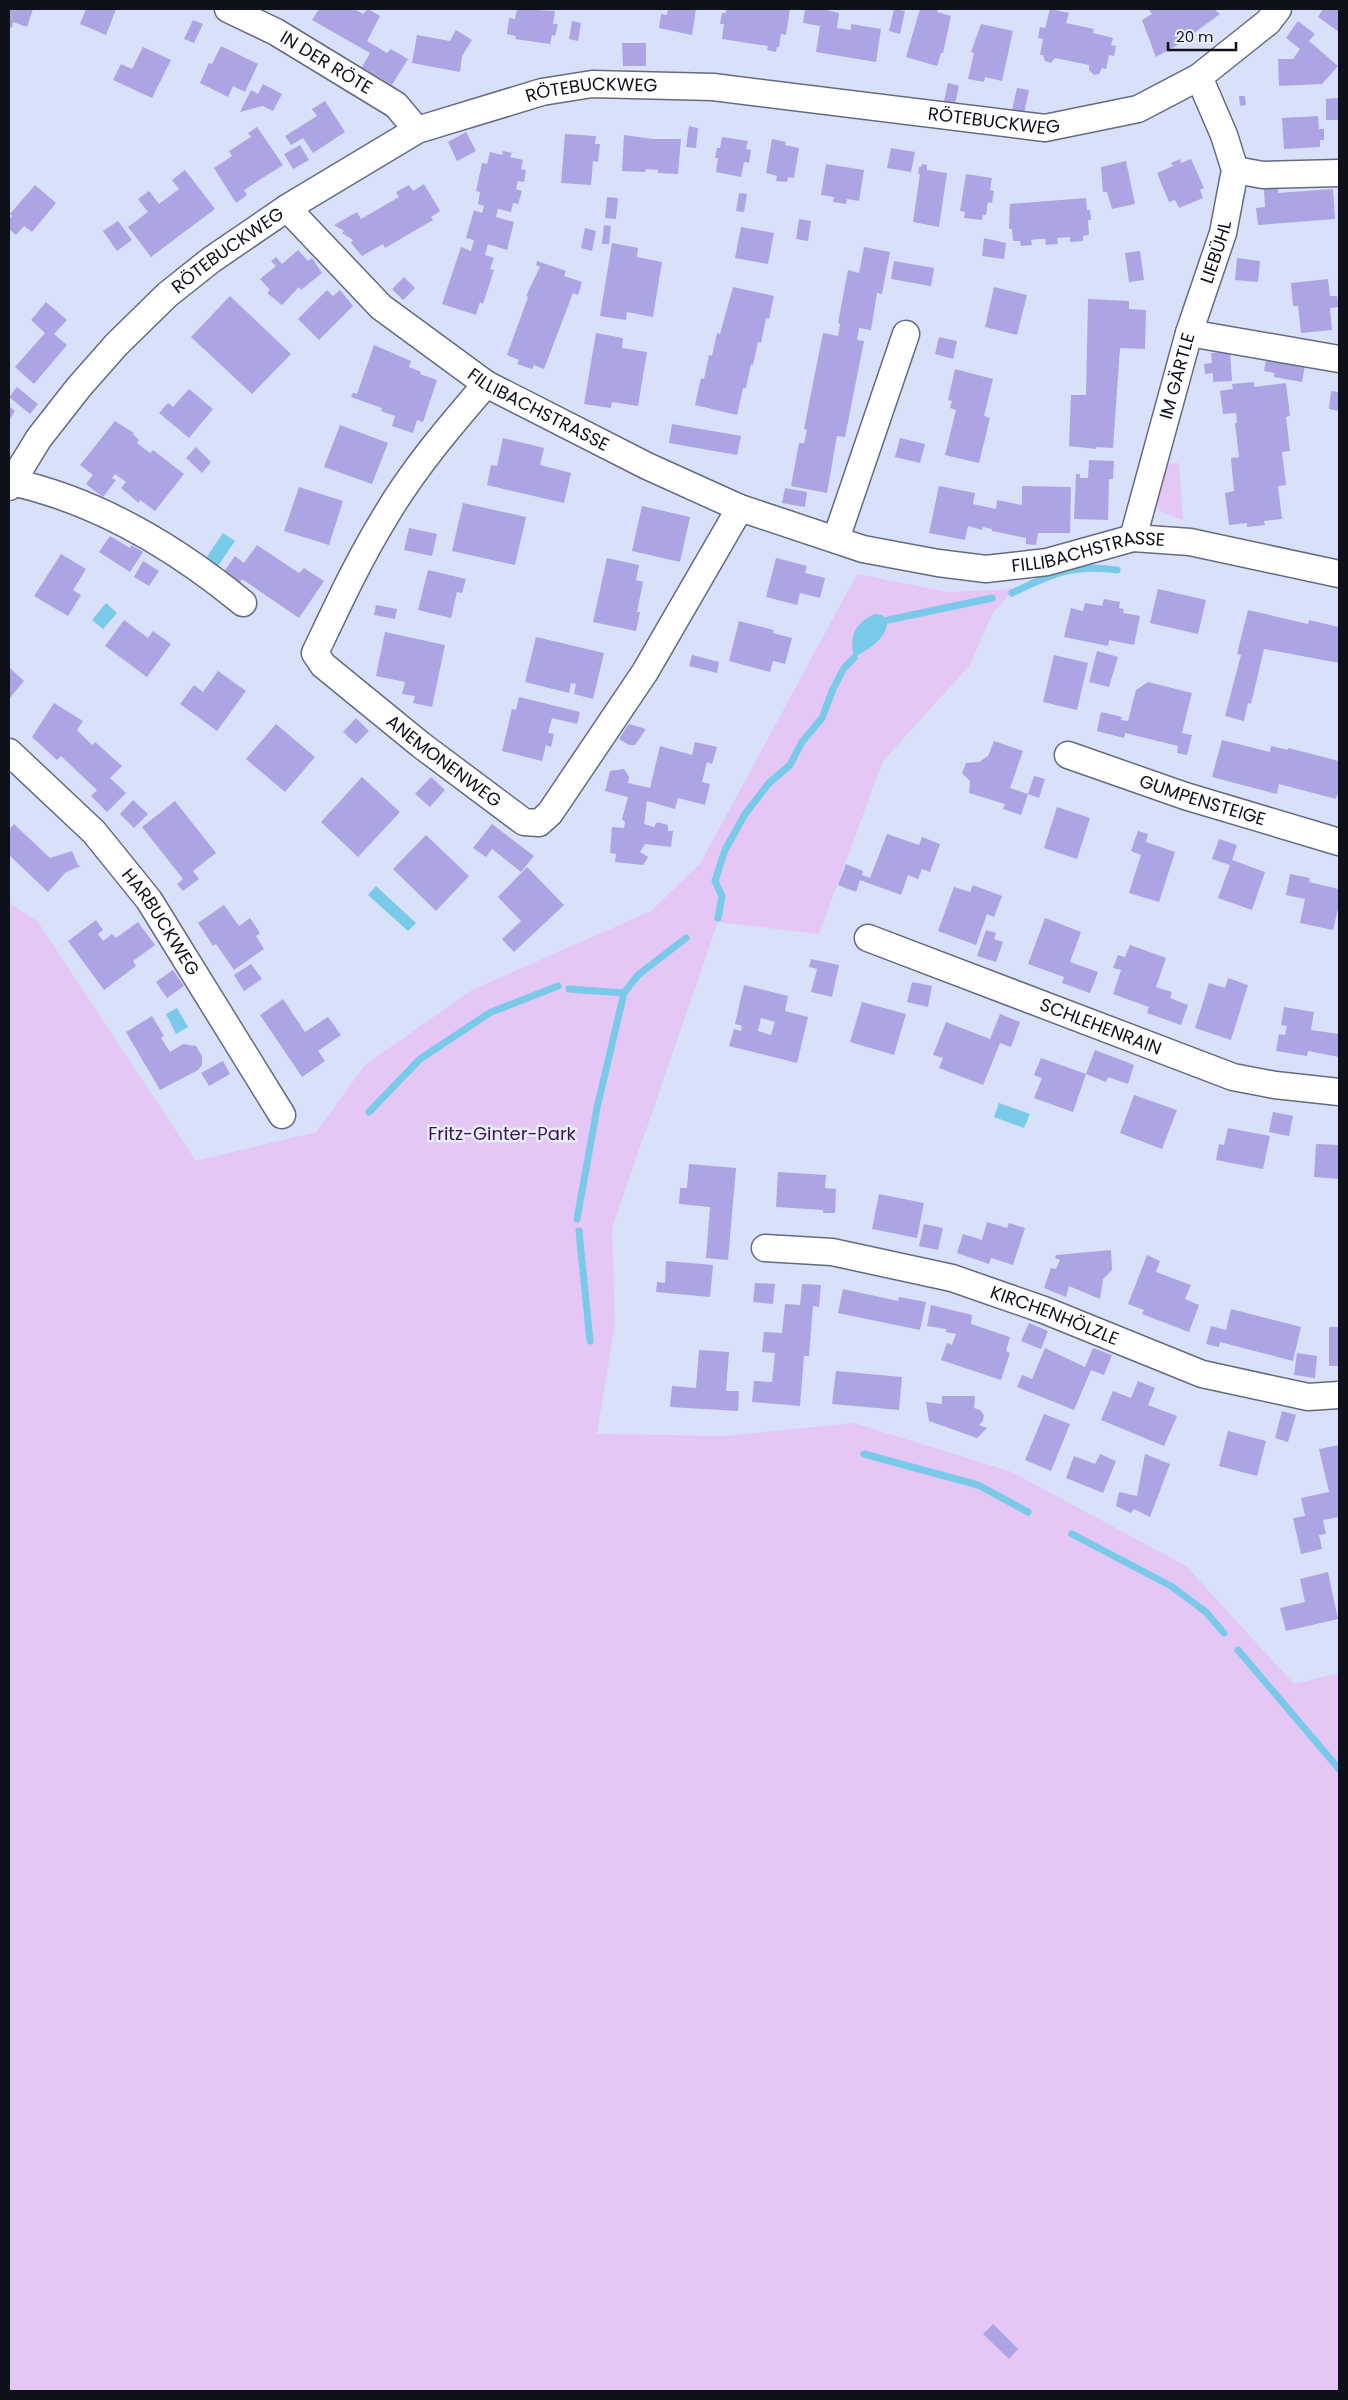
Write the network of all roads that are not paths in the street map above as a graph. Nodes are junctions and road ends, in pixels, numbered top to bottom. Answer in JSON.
{"nodes":[{"id":1,"x":228,"y":9,"type":"edge"},
{"id":2,"x":1278,"y":9,"type":"edge"},
{"id":3,"x":1199,"y":77,"type":"junction"},
{"id":4,"x":416,"y":130,"type":"junction"},
{"id":5,"x":1235,"y":170,"type":"junction"},
{"id":6,"x":1339,"y":173,"type":"edge"},
{"id":7,"x":286,"y":208,"type":"junction"},
{"id":8,"x":1189,"y":333,"type":"junction"},
{"id":9,"x":906,"y":334,"type":"dead end"},
{"id":10,"x":1339,"y":359,"type":"edge"},
{"id":11,"x":486,"y":384,"type":"junction"},
{"id":12,"x":10,"y":484,"type":"edge"},
{"id":13,"x":740,"y":508,"type":"junction"},
{"id":14,"x":836,"y":538,"type":"junction"},
{"id":15,"x":1133,"y":538,"type":"junction"},
{"id":16,"x":1339,"y":574,"type":"edge"},
{"id":17,"x":243,"y":603,"type":"dead end"},
{"id":18,"x":9,"y":752,"type":"edge"},
{"id":19,"x":1068,"y":755,"type":"dead end"},
{"id":20,"x":1339,"y":842,"type":"edge"},
{"id":21,"x":868,"y":938,"type":"dead end"},
{"id":22,"x":1339,"y":1092,"type":"edge"},
{"id":23,"x":282,"y":1115,"type":"dead end"},
{"id":24,"x":765,"y":1248,"type":"dead end"},
{"id":25,"x":1339,"y":1395,"type":"edge"}],
"edges":[{"from":1,"to":4,"type":"street","name":"IN DER RÖTE"},
{"from":2,"to":3,"type":"street","name":"RÖTEBUCKWEG"},
{"from":3,"to":4,"type":"street","name":"RÖTEBUCKWEG"},
{"from":3,"to":5,"type":"street","name":"LIEBÜHL"},
{"from":4,"to":7,"type":"street","name":"RÖTEBUCKWEG"},
{"from":5,"to":6,"type":"street"},
{"from":5,"to":8,"type":"street","name":"LIEBÜHL"},
{"from":7,"to":11,"type":"street","name":"FILLIBACHSTRASSE"},
{"from":7,"to":12,"type":"street","name":"RÖTEBUCKWEG"},
{"from":8,"to":10,"type":"street","name":"IM GÄRTLE"},
{"from":8,"to":15,"type":"street","name":"IM GÄRTLE"},
{"from":9,"to":14,"type":"street"},
{"from":11,"to":13,"type":"street","name":"FILLIBACHSTRASSE"},
{"from":11,"to":13,"type":"street","name":"ANEMONENWEG"},
{"from":12,"to":17,"type":"street","name":"RÖTEBUCKWEG"},
{"from":13,"to":14,"type":"street","name":"FILLIBACHSTRASSE"},
{"from":14,"to":15,"type":"street","name":"FILLIBACHSTRASSE"},
{"from":15,"to":16,"type":"street","name":"FILLIBACHSTRASSE"},
{"from":18,"to":23,"type":"street","name":"HARBUCKWEG"},
{"from":19,"to":20,"type":"street","name":"GUMPENSTEIGE"},
{"from":21,"to":22,"type":"street","name":"SCHLEHENRAIN"},
{"from":24,"to":25,"type":"street","name":"KIRCHENHÖLZLE"}]}
